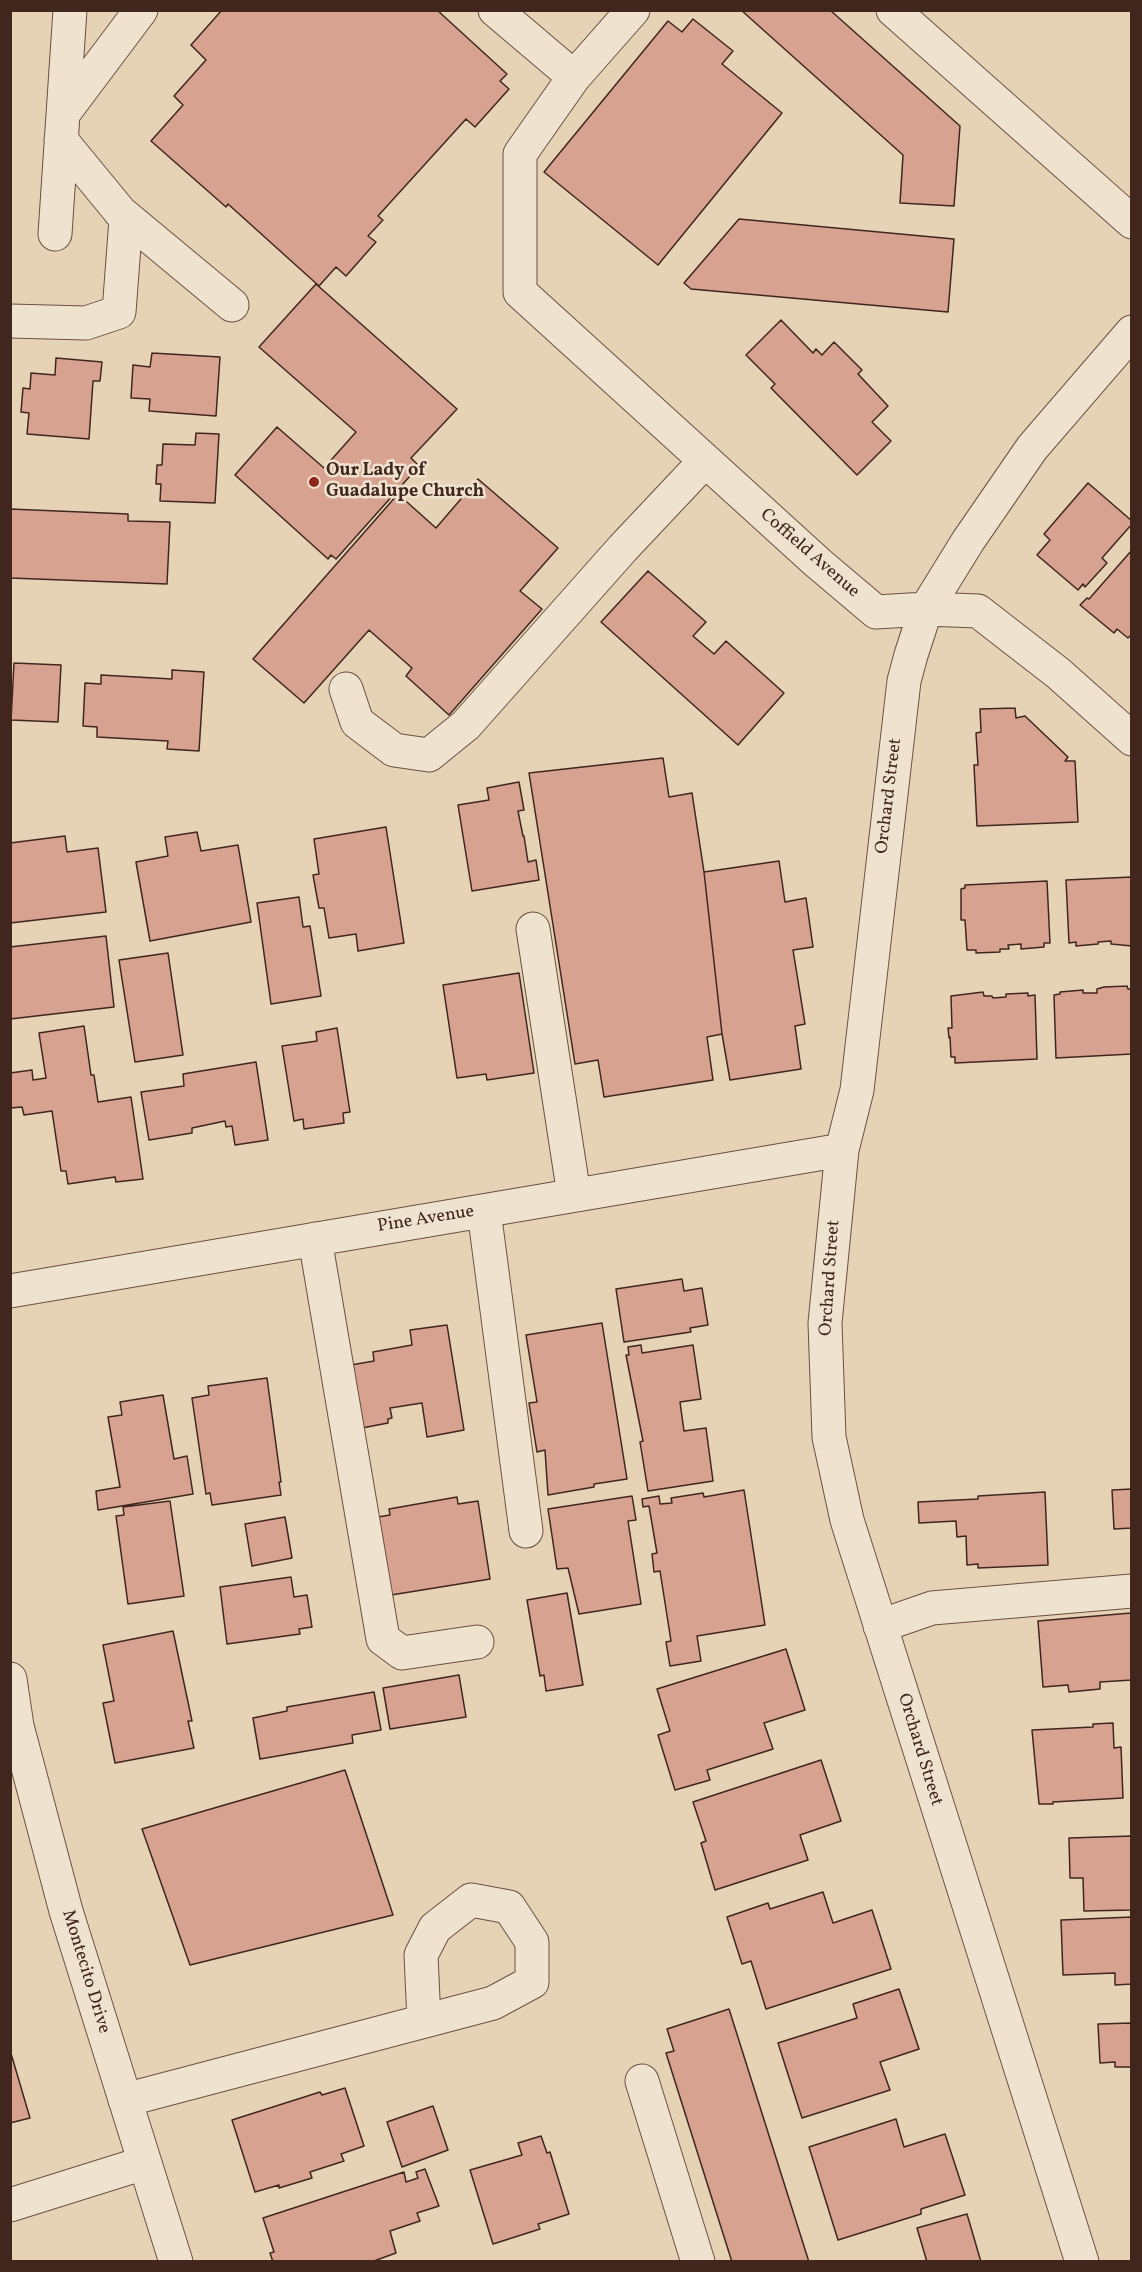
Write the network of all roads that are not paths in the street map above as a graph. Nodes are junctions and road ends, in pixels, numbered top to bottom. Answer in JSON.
{"nodes":[{"id":1,"x":70,"y":10,"type":"edge"},
{"id":2,"x":141,"y":10,"type":"edge"},
{"id":3,"x":495,"y":10,"type":"edge"},
{"id":4,"x":633,"y":10,"type":"edge"},
{"id":5,"x":892,"y":10,"type":"edge"},
{"id":6,"x":574,"y":77,"type":"junction"},
{"id":7,"x":62,"y":127,"type":"junction"},
{"id":8,"x":120,"y":212,"type":"junction"},
{"id":9,"x":1131,"y":222,"type":"edge"},
{"id":10,"x":55,"y":234,"type":"dead end"},
{"id":11,"x":232,"y":305,"type":"dead end"},
{"id":12,"x":10,"y":321,"type":"edge"},
{"id":13,"x":1131,"y":332,"type":"edge"},
{"id":14,"x":705,"y":461,"type":"junction"},
{"id":15,"x":926,"y":609,"type":"junction"},
{"id":16,"x":346,"y":689,"type":"dead end"},
{"id":17,"x":1131,"y":739,"type":"edge"},
{"id":18,"x":533,"y":929,"type":"dead end"},
{"id":19,"x":842,"y":1150,"type":"junction"},
{"id":20,"x":574,"y":1195,"type":"junction"},
{"id":21,"x":484,"y":1211,"type":"junction"},
{"id":22,"x":315,"y":1239,"type":"junction"},
{"id":23,"x":10,"y":1291,"type":"edge"},
{"id":24,"x":526,"y":1531,"type":"dead end"},
{"id":25,"x":1131,"y":1591,"type":"edge"},
{"id":26,"x":880,"y":1626,"type":"junction"},
{"id":27,"x":477,"y":1642,"type":"dead end"},
{"id":28,"x":10,"y":1679,"type":"edge"},
{"id":29,"x":424,"y":2021,"type":"dead end"},
{"id":30,"x":642,"y":2081,"type":"dead end"},
{"id":31,"x":125,"y":2100,"type":"junction"},
{"id":32,"x":144,"y":2163,"type":"junction"},
{"id":33,"x":10,"y":2205,"type":"edge"},
{"id":34,"x":176,"y":2262,"type":"edge"},
{"id":35,"x":698,"y":2262,"type":"edge"},
{"id":36,"x":1082,"y":2262,"type":"edge"}],
"edges":[{"from":1,"to":7,"type":"street"},
{"from":2,"to":7,"type":"street"},
{"from":3,"to":6,"type":"street"},
{"from":4,"to":6,"type":"street"},
{"from":5,"to":9,"type":"street"},
{"from":6,"to":14,"type":"street","name":"Coffield Avenue"},
{"from":7,"to":8,"type":"street"},
{"from":7,"to":10,"type":"street"},
{"from":8,"to":11,"type":"street"},
{"from":8,"to":12,"type":"street"},
{"from":13,"to":15,"type":"street","name":"Orchard Street"},
{"from":14,"to":15,"type":"street","name":"Coffield Avenue"},
{"from":14,"to":16,"type":"street"},
{"from":15,"to":17,"type":"street","name":"Coffield Avenue"},
{"from":15,"to":19,"type":"street","name":"Orchard Street"},
{"from":18,"to":20,"type":"street"},
{"from":19,"to":20,"type":"street","name":"Pine Avenue"},
{"from":19,"to":26,"type":"street","name":"Orchard Street"},
{"from":20,"to":21,"type":"street","name":"Pine Avenue"},
{"from":21,"to":22,"type":"street","name":"Pine Avenue"},
{"from":21,"to":24,"type":"street"},
{"from":22,"to":23,"type":"street","name":"Pine Avenue"},
{"from":22,"to":27,"type":"street"},
{"from":25,"to":26,"type":"street"},
{"from":26,"to":36,"type":"street","name":"Orchard Street"},
{"from":28,"to":31,"type":"street","name":"Montecito Drive"},
{"from":29,"to":31,"type":"street"},
{"from":30,"to":35,"type":"street"},
{"from":31,"to":32,"type":"street","name":"Montecito Drive"},
{"from":32,"to":33,"type":"street"},
{"from":32,"to":34,"type":"street","name":"Montecito Drive"}]}
